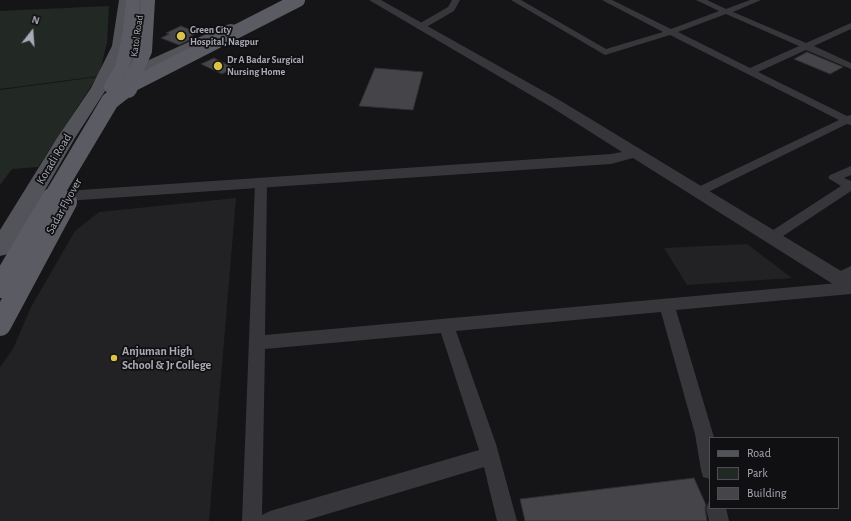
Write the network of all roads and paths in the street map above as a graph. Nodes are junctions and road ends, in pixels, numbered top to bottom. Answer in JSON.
{"nodes":[{"id":1,"x":125,"y":0,"type":"edge"},
{"id":2,"x":133,"y":0,"type":"edge"},
{"id":3,"x":142,"y":0,"type":"edge"},
{"id":4,"x":148,"y":0,"type":"edge"},
{"id":5,"x":286,"y":0,"type":"edge"},
{"id":6,"x":294,"y":0,"type":"edge"},
{"id":7,"x":298,"y":0,"type":"edge"},
{"id":8,"x":303,"y":0,"type":"edge"},
{"id":9,"x":374,"y":0,"type":"edge"},
{"id":10,"x":456,"y":0,"type":"edge"},
{"id":11,"x":515,"y":0,"type":"edge"},
{"id":12,"x":606,"y":0,"type":"edge"},
{"id":13,"x":700,"y":0,"type":"edge"},
{"id":14,"x":757,"y":0,"type":"edge"},
{"id":15,"x":726,"y":11,"type":"junction"},
{"id":16,"x":851,"y":26,"type":"edge"},
{"id":17,"x":420,"y":27,"type":"junction"},
{"id":18,"x":671,"y":32,"type":"junction"},
{"id":19,"x":806,"y":46,"type":"junction"},
{"id":20,"x":135,"y":52,"type":"junction"},
{"id":21,"x":172,"y":60,"type":"junction"},
{"id":22,"x":851,"y":66,"type":"edge"},
{"id":23,"x":108,"y":70,"type":"joint"},
{"id":24,"x":750,"y":72,"type":"junction"},
{"id":25,"x":125,"y":79,"type":"junction"},
{"id":26,"x":97,"y":97,"type":"junction"},
{"id":27,"x":850,"y":120,"type":"edge"},
{"id":28,"x":635,"y":153,"type":"junction"},
{"id":29,"x":851,"y":170,"type":"edge"},
{"id":30,"x":261,"y":183,"type":"junction"},
{"id":31,"x":698,"y":192,"type":"junction"},
{"id":32,"x":63,"y":197,"type":"junction"},
{"id":33,"x":30,"y":198,"type":"junction"},
{"id":34,"x":772,"y":237,"type":"junction"},
{"id":35,"x":0,"y":248,"type":"edge"},
{"id":36,"x":0,"y":268,"type":"edge"},
{"id":37,"x":848,"y":281,"type":"edge"},
{"id":38,"x":0,"y":287,"type":"edge"},
{"id":39,"x":667,"y":305,"type":"junction"},
{"id":40,"x":0,"y":309,"type":"edge"},
{"id":41,"x":0,"y":325,"type":"edge"},
{"id":42,"x":446,"y":325,"type":"junction"},
{"id":43,"x":257,"y":343,"type":"junction"},
{"id":44,"x":490,"y":456,"type":"junction"},
{"id":45,"x":709,"y":464,"type":"edge"},
{"id":46,"x":716,"y":509,"type":"edge"},
{"id":47,"x":252,"y":521,"type":"edge"},
{"id":48,"x":270,"y":521,"type":"edge"},
{"id":49,"x":507,"y":521,"type":"edge"},
{"id":50,"x":719,"y":521,"type":"edge"}],
"edges":[{"from":1,"to":23,"type":"main road","name":"Katol Road"},
{"from":2,"to":26,"type":"highway","name":"Sadar Flyover","bridge":true},
{"from":3,"to":20,"type":"main road","name":"Katol Road"},
{"from":4,"to":41,"type":"highway","name":"Sadar Flyover","bridge":true},
{"from":5,"to":21,"type":"main road"},
{"from":6,"to":26,"type":"highway","name":"Sadar Flyover","bridge":true},
{"from":7,"to":38,"type":"highway","name":"Sadar Flyover","bridge":true},
{"from":8,"to":21,"type":"main road"},
{"from":9,"to":17,"type":"street"},
{"from":10,"to":17,"type":"street"},
{"from":11,"to":18,"type":"street"},
{"from":12,"to":18,"type":"street"},
{"from":13,"to":15,"type":"street"},
{"from":14,"to":15,"type":"street"},
{"from":15,"to":18,"type":"street"},
{"from":15,"to":19,"type":"street"},
{"from":16,"to":19,"type":"street"},
{"from":17,"to":28,"type":"street"},
{"from":18,"to":24,"type":"street"},
{"from":19,"to":22,"type":"street"},
{"from":19,"to":24,"type":"street"},
{"from":20,"to":21,"type":"main road"},
{"from":20,"to":25,"type":"main road","name":"Katol Road"},
{"from":21,"to":25,"type":"main road"},
{"from":23,"to":26,"type":"main road","name":"Koradi Road"},
{"from":24,"to":27,"type":"street"},
{"from":25,"to":26,"type":"main road"},
{"from":25,"to":32,"type":"main road","name":"Katol Road"},
{"from":26,"to":33,"type":"main road","name":"Koradi Road"},
{"from":26,"to":36,"type":"highway","name":"Sadar Flyover"},
{"from":27,"to":31,"type":"street"},
{"from":28,"to":30,"type":"street"},
{"from":28,"to":31,"type":"street"},
{"from":29,"to":34,"type":"street"},
{"from":30,"to":32,"type":"street"},
{"from":30,"to":43,"type":"street"},
{"from":31,"to":34,"type":"street"},
{"from":32,"to":33,"type":"street"},
{"from":32,"to":40,"type":"main road","name":"Katol Road"},
{"from":33,"to":35,"type":"main road","name":"Koradi Road"},
{"from":34,"to":37,"type":"street"},
{"from":37,"to":39,"type":"street"},
{"from":39,"to":42,"type":"street"},
{"from":39,"to":45,"type":"street"},
{"from":42,"to":43,"type":"street"},
{"from":42,"to":44,"type":"street"},
{"from":43,"to":47,"type":"street"},
{"from":44,"to":48,"type":"street"},
{"from":44,"to":49,"type":"street"},
{"from":46,"to":50,"type":"street"}]}
